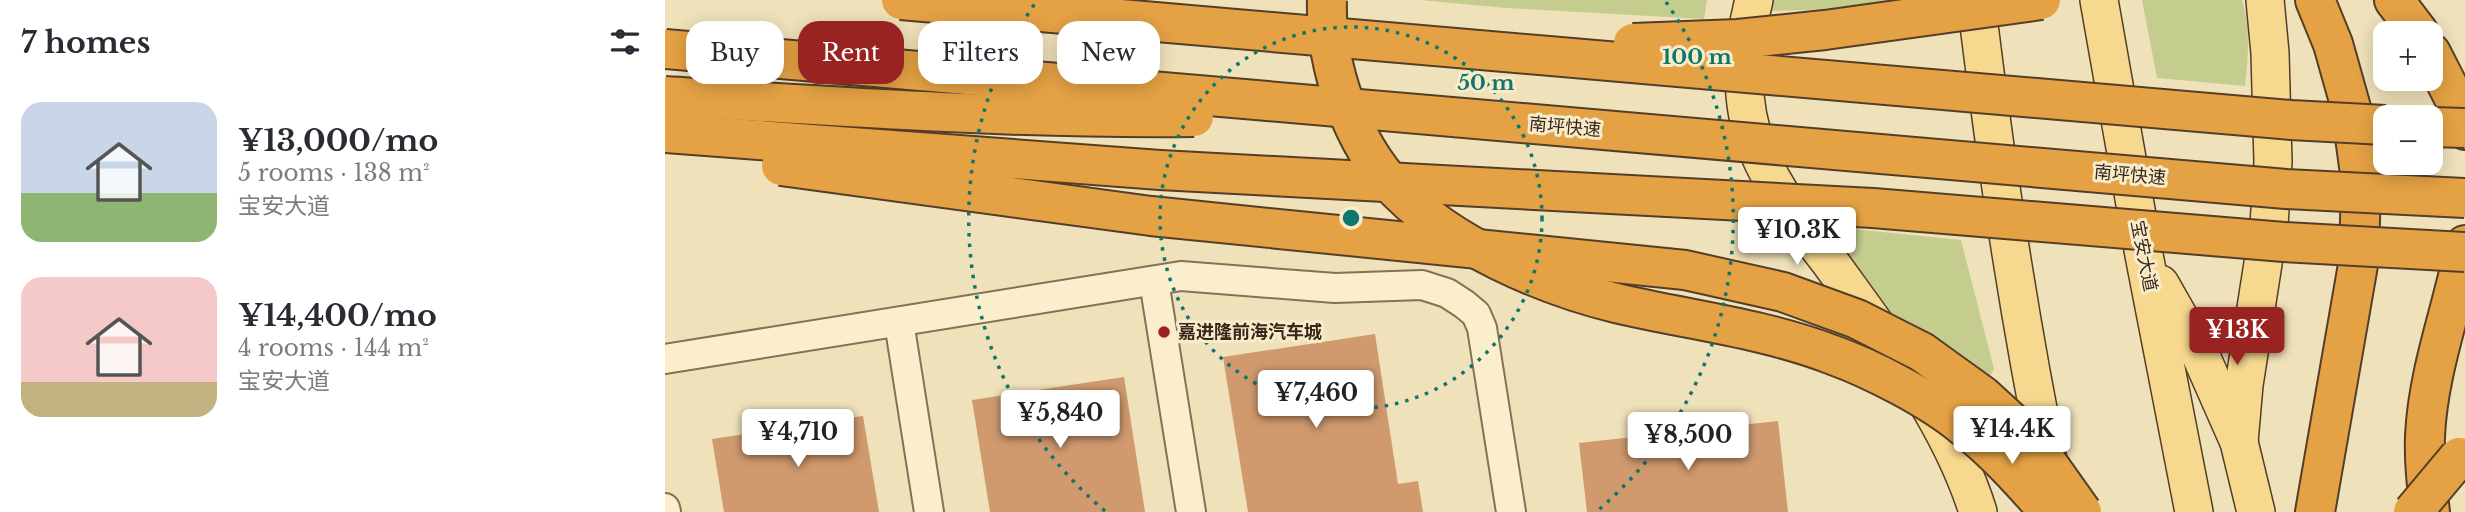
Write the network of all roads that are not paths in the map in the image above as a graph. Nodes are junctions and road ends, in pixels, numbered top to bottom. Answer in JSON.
{"nodes":[{"id":1,"x":901,"y":0,"type":"edge"},
{"id":2,"x":1327,"y":0,"type":"edge"},
{"id":3,"x":1754,"y":0,"type":"edge"},
{"id":4,"x":1976,"y":0,"type":"edge"},
{"id":5,"x":2041,"y":0,"type":"edge"},
{"id":6,"x":2099,"y":0,"type":"edge"},
{"id":7,"x":2265,"y":0,"type":"edge"},
{"id":8,"x":2315,"y":0,"type":"edge"},
{"id":9,"x":2394,"y":0,"type":"edge"},
{"id":10,"x":2410,"y":21,"type":"edge"},
{"id":11,"x":1417,"y":45,"type":"junction"},
{"id":12,"x":665,"y":49,"type":"edge"},
{"id":13,"x":2443,"y":76,"type":"edge"},
{"id":14,"x":665,"y":96,"type":"edge"},
{"id":15,"x":1410,"y":113,"type":"junction"},
{"id":16,"x":2373,"y":124,"type":"edge"},
{"id":17,"x":2443,"y":128,"type":"edge"},
{"id":18,"x":2465,"y":130,"type":"edge"},
{"id":19,"x":665,"y":133,"type":"edge"},
{"id":20,"x":665,"y":146,"type":"edge"},
{"id":21,"x":2465,"y":198,"type":"edge"},
{"id":22,"x":2465,"y":244,"type":"edge"},
{"id":23,"x":2465,"y":253,"type":"edge"},
{"id":24,"x":2144,"y":256,"type":"junction"},
{"id":25,"x":1154,"y":281,"type":"junction"},
{"id":26,"x":898,"y":322,"type":"junction"},
{"id":27,"x":665,"y":359,"type":"edge"},
{"id":28,"x":2040,"y":419,"type":"junction"},
{"id":29,"x":2239,"y":442,"type":"junction"},
{"id":30,"x":2465,"y":451,"type":"edge"},
{"id":31,"x":929,"y":512,"type":"edge"},
{"id":32,"x":1191,"y":512,"type":"edge"},
{"id":33,"x":1511,"y":512,"type":"edge"},
{"id":34,"x":1978,"y":512,"type":"edge"},
{"id":35,"x":2043,"y":512,"type":"edge"},
{"id":36,"x":2049,"y":512,"type":"edge"},
{"id":37,"x":2059,"y":512,"type":"edge"},
{"id":38,"x":2082,"y":512,"type":"edge"},
{"id":39,"x":2194,"y":512,"type":"edge"},
{"id":40,"x":2256,"y":512,"type":"edge"},
{"id":41,"x":2315,"y":512,"type":"edge"},
{"id":42,"x":2413,"y":512,"type":"edge"},
{"id":43,"x":2430,"y":512,"type":"edge"}],
"edges":[{"from":1,"to":11,"type":"highway","bridge":true},
{"from":2,"to":36,"type":"highway","bridge":true},
{"from":3,"to":34,"type":"main road"},
{"from":4,"to":28,"type":"main road","bridge":true},
{"from":5,"to":11,"type":"highway","bridge":true},
{"from":6,"to":24,"type":"main road","name":"宝安大道","bridge":true},
{"from":7,"to":29,"type":"main road"},
{"from":8,"to":41,"type":"highway","bridge":true},
{"from":9,"to":10,"type":"highway"},
{"from":11,"to":16,"type":"highway","bridge":true},
{"from":12,"to":15,"type":"highway","name":"南坪快速","bridge":true},
{"from":13,"to":18,"type":"highway"},
{"from":14,"to":15,"type":"highway","bridge":true},
{"from":15,"to":21,"type":"highway","name":"南坪快速","bridge":true},
{"from":17,"to":18,"type":"highway","bridge":true},
{"from":19,"to":23,"type":"highway","bridge":true},
{"from":20,"to":38,"type":"highway","bridge":true},
{"from":22,"to":43,"type":"highway"},
{"from":24,"to":29,"type":"main road"},
{"from":24,"to":39,"type":"main road","name":"宝安大道"},
{"from":25,"to":26,"type":"lane"},
{"from":25,"to":32,"type":"lane"},
{"from":25,"to":33,"type":"lane"},
{"from":26,"to":27,"type":"lane"},
{"from":26,"to":31,"type":"lane"},
{"from":28,"to":35,"type":"main road"},
{"from":28,"to":37,"type":"main road"},
{"from":29,"to":40,"type":"main road"},
{"from":30,"to":42,"type":"highway","bridge":true}]}
